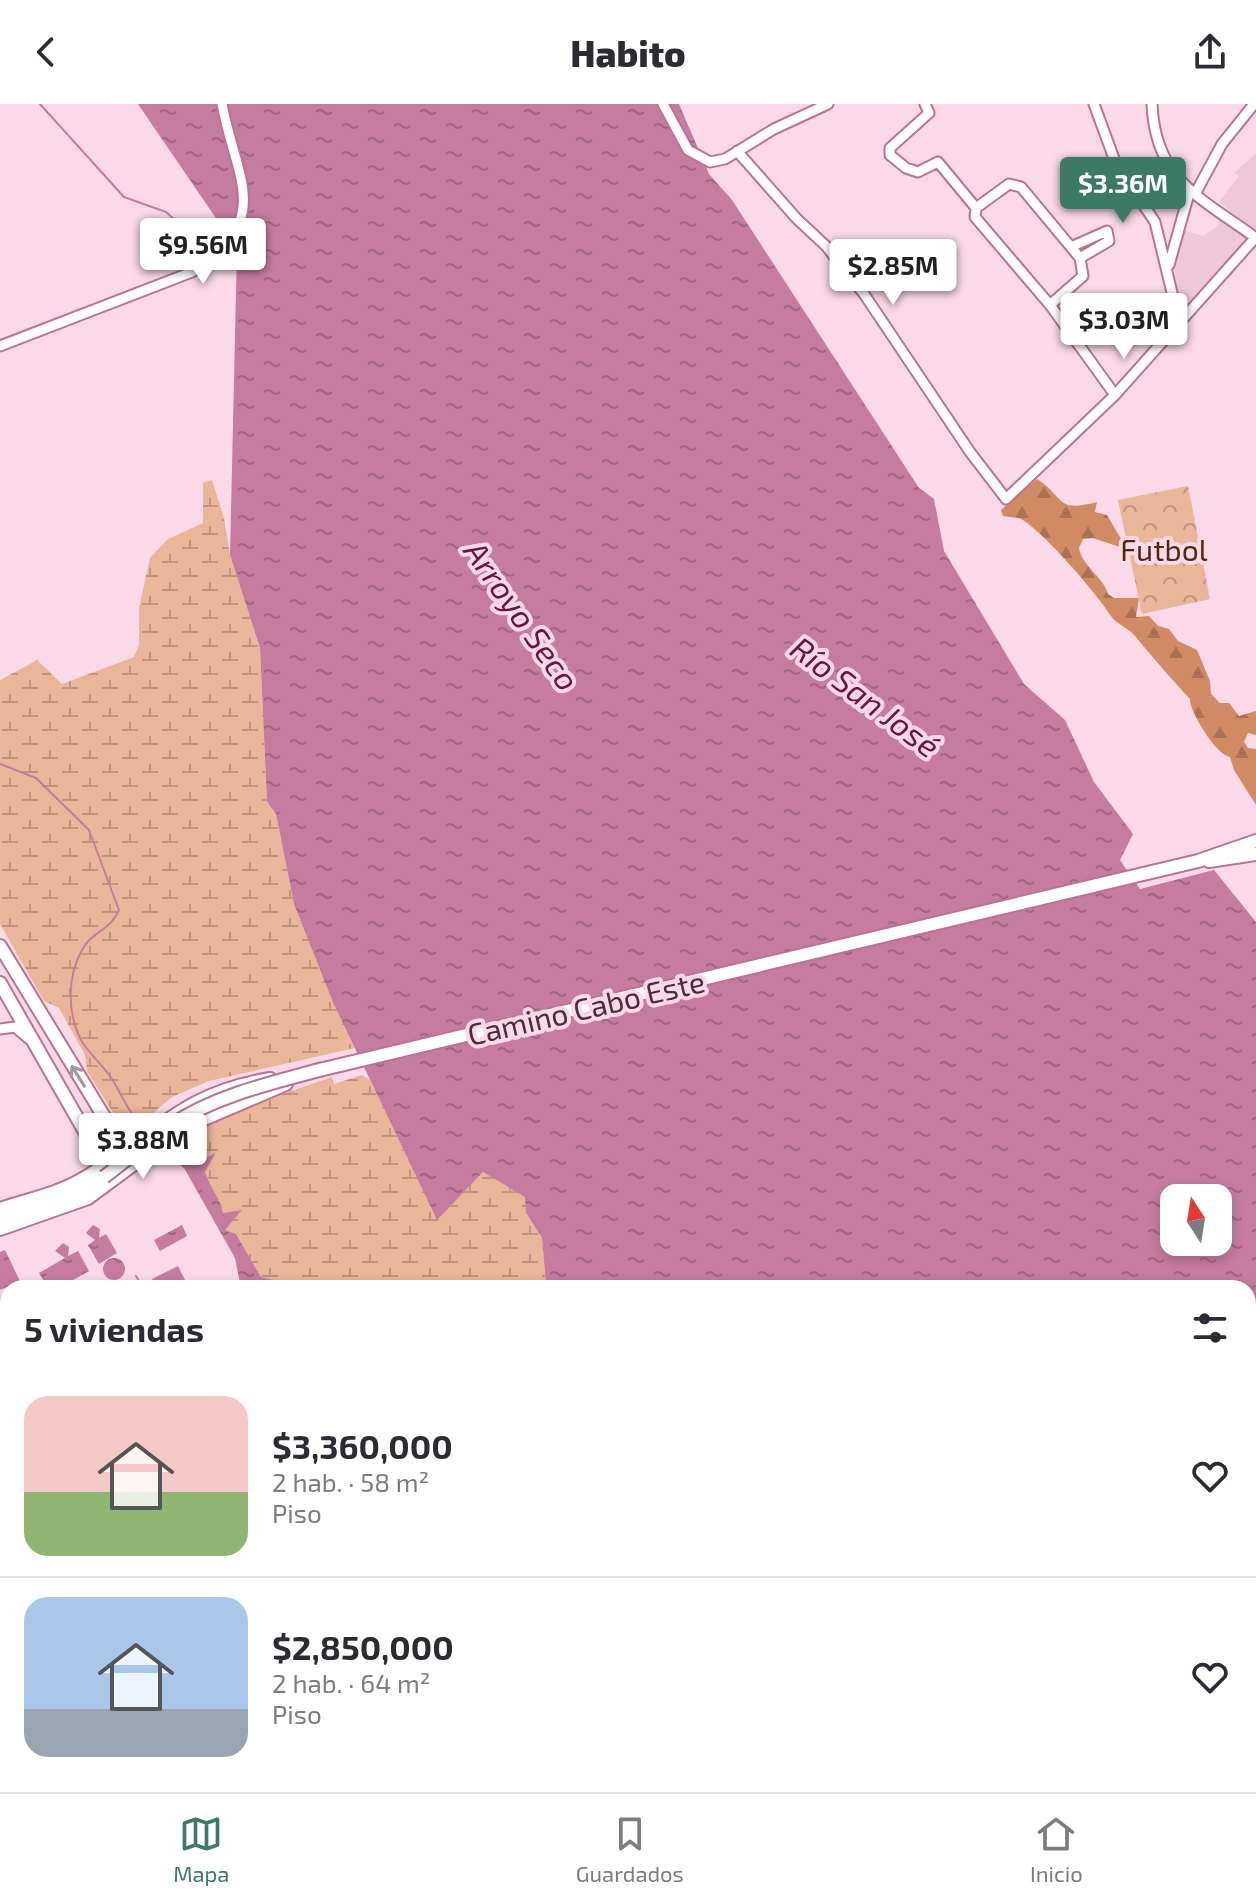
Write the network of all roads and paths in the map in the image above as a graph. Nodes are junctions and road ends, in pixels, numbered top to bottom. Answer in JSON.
{"nodes":[{"id":1,"x":222,"y":104,"type":"edge"},
{"id":2,"x":663,"y":104,"type":"edge"},
{"id":3,"x":828,"y":104,"type":"edge"},
{"id":4,"x":925,"y":104,"type":"edge"},
{"id":5,"x":1094,"y":104,"type":"edge"},
{"id":6,"x":1152,"y":104,"type":"edge"},
{"id":7,"x":1254,"y":104,"type":"edge"},
{"id":8,"x":737,"y":151,"type":"junction"},
{"id":9,"x":1193,"y":192,"type":"junction"},
{"id":10,"x":976,"y":208,"type":"junction"},
{"id":11,"x":1256,"y":237,"type":"edge"},
{"id":12,"x":1071,"y":247,"type":"junction"},
{"id":13,"x":1080,"y":258,"type":"junction"},
{"id":14,"x":1168,"y":269,"type":"junction"},
{"id":15,"x":1050,"y":305,"type":"junction"},
{"id":16,"x":1180,"y":326,"type":"junction"},
{"id":17,"x":0,"y":346,"type":"edge"},
{"id":18,"x":1115,"y":395,"type":"junction"},
{"id":19,"x":1256,"y":841,"type":"edge"},
{"id":20,"x":1256,"y":854,"type":"edge"},
{"id":21,"x":1198,"y":861,"type":"junction"},
{"id":22,"x":0,"y":946,"type":"edge"},
{"id":23,"x":0,"y":983,"type":"edge"},
{"id":24,"x":0,"y":1029,"type":"edge"},
{"id":25,"x":44,"y":1058,"type":"junction"},
{"id":26,"x":323,"y":1069,"type":"junction"},
{"id":27,"x":124,"y":1150,"type":"junction"},
{"id":28,"x":135,"y":1165,"type":"junction"},
{"id":29,"x":107,"y":1175,"type":"junction"},
{"id":30,"x":0,"y":1209,"type":"edge"},
{"id":31,"x":0,"y":1218,"type":"edge"},
{"id":32,"x":0,"y":1229,"type":"edge"}],
"edges":[{"from":1,"to":17,"type":"street"},
{"from":2,"to":8,"type":"street"},
{"from":3,"to":8,"type":"street"},
{"from":4,"to":10,"type":"street"},
{"from":5,"to":14,"type":"street"},
{"from":6,"to":9,"type":"street"},
{"from":7,"to":9,"type":"street"},
{"from":8,"to":18,"type":"street"},
{"from":9,"to":11,"type":"street"},
{"from":9,"to":14,"type":"street"},
{"from":10,"to":12,"type":"street"},
{"from":10,"to":15,"type":"street"},
{"from":11,"to":16,"type":"street"},
{"from":12,"to":13,"type":"street"},
{"from":12,"to":13,"type":"street"},
{"from":13,"to":15,"type":"street"},
{"from":14,"to":16,"type":"street"},
{"from":15,"to":18,"type":"street"},
{"from":16,"to":18,"type":"street"},
{"from":19,"to":21,"type":"main road","name":"Camino Cabo Este"},
{"from":20,"to":21,"type":"main road","name":"Camino Cabo Este"},
{"from":21,"to":26,"type":"main road","name":"Camino Cabo Este"},
{"from":27,"to":22,"type":"main road","one_way":true},
{"from":23,"to":25,"type":"main road"},
{"from":24,"to":25,"type":"street"},
{"from":25,"to":29,"type":"main road"},
{"from":26,"to":27,"type":"main road","bridge":true},
{"from":26,"to":28,"type":"main road","bridge":true},
{"from":26,"to":29,"type":"main road","name":"Camino Cabo Este","bridge":true},
{"from":27,"to":28,"type":"main road"},
{"from":27,"to":29,"type":"main road"},
{"from":28,"to":29,"type":"main road"},
{"from":29,"to":30,"type":"main road"},
{"from":29,"to":31,"type":"main road","name":"Camino Cabo Este"},
{"from":29,"to":32,"type":"main road"}]}
